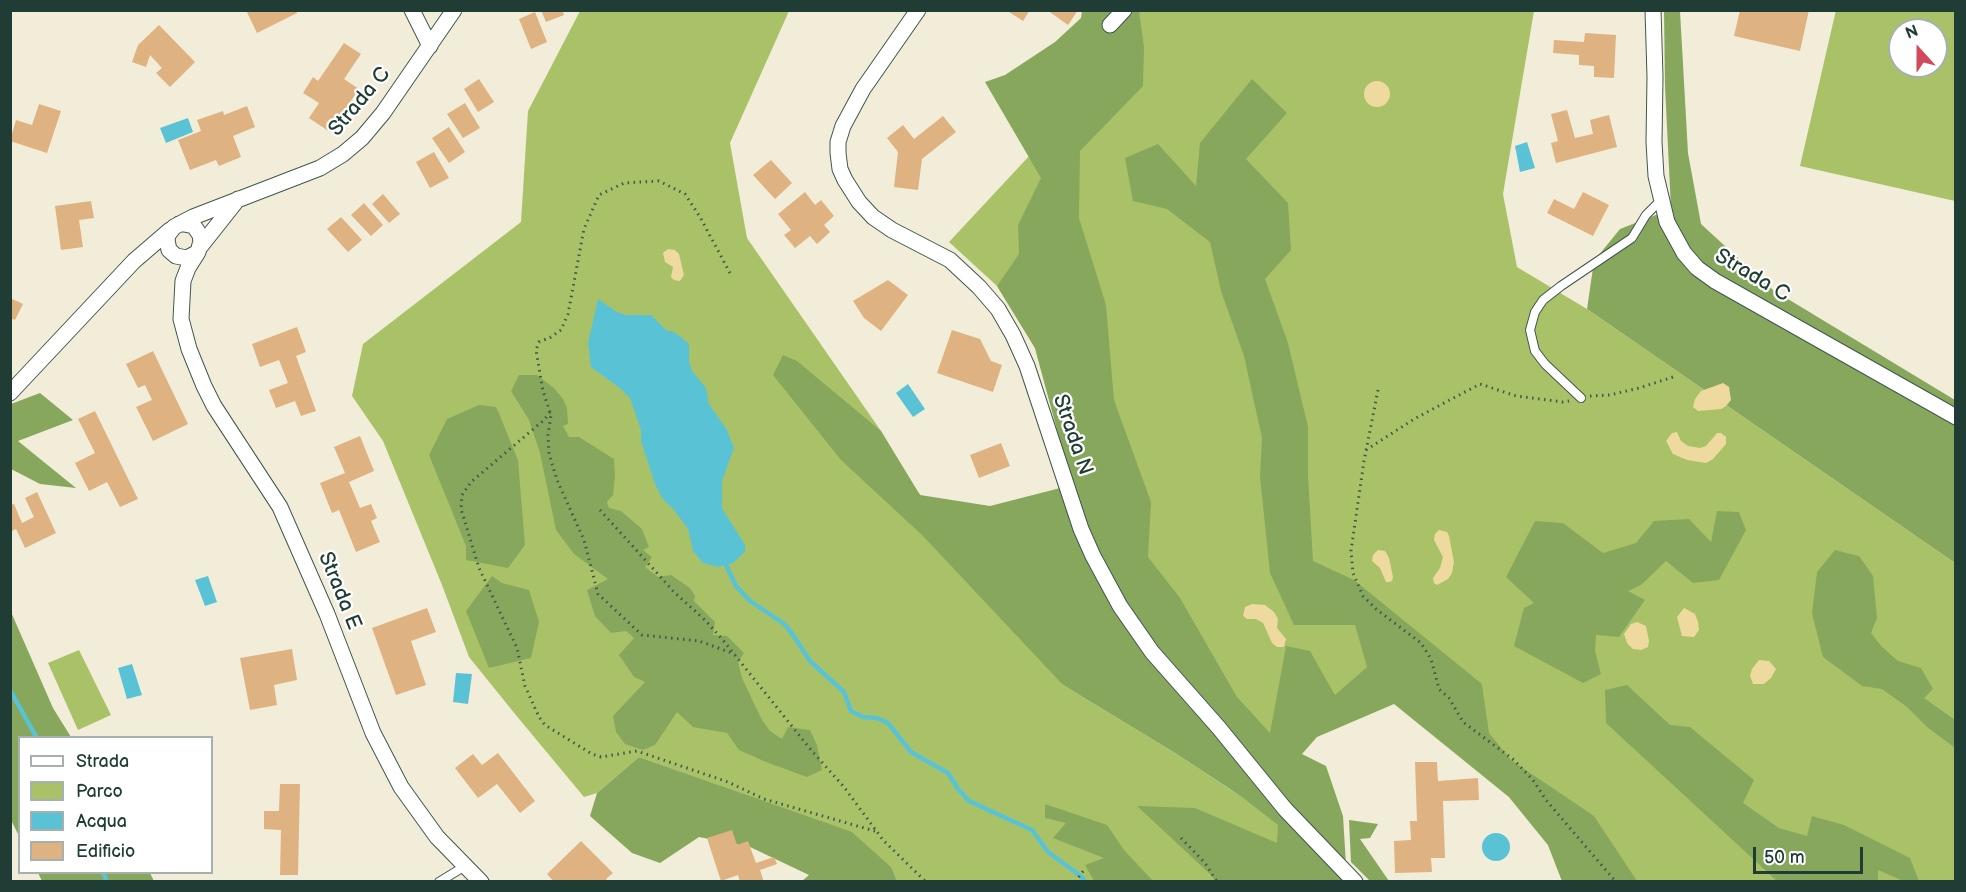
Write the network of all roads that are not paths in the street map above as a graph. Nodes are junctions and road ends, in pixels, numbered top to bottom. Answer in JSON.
{"nodes":[{"id":1,"x":412,"y":10,"type":"edge"},
{"id":2,"x":454,"y":10,"type":"edge"},
{"id":3,"x":918,"y":10,"type":"edge"},
{"id":4,"x":1124,"y":10,"type":"edge"},
{"id":5,"x":1653,"y":10,"type":"edge"},
{"id":6,"x":1110,"y":25,"type":"dead end"},
{"id":7,"x":430,"y":46,"type":"junction"},
{"id":8,"x":237,"y":199,"type":"junction"},
{"id":9,"x":1661,"y":200,"type":"junction"},
{"id":10,"x":174,"y":227,"type":"junction"},
{"id":11,"x":199,"y":249,"type":"junction"},
{"id":12,"x":171,"y":252,"type":"junction"},
{"id":13,"x":139,"y":256,"type":"junction"},
{"id":14,"x":181,"y":303,"type":"junction"},
{"id":15,"x":10,"y":393,"type":"edge"},
{"id":16,"x":1581,"y":398,"type":"road end"},
{"id":17,"x":1956,"y":417,"type":"edge"},
{"id":18,"x":465,"y":866,"type":"junction"},
{"id":19,"x":439,"y":882,"type":"edge"},
{"id":20,"x":481,"y":882,"type":"edge"},
{"id":21,"x":1355,"y":882,"type":"edge"}],
"edges":[{"from":1,"to":7,"type":"street"},
{"from":2,"to":7,"type":"street","name":"Strada C"},
{"from":3,"to":21,"type":"street","name":"Strada N"},
{"from":4,"to":6,"type":"street"},
{"from":5,"to":9,"type":"street","name":"Strada C"},
{"from":7,"to":8,"type":"street","name":"Strada C"},
{"from":8,"to":10,"type":"street","name":"Strada C"},
{"from":8,"to":11,"type":"street"},
{"from":9,"to":16,"type":"lane"},
{"from":9,"to":17,"type":"street","name":"Strada C"},
{"from":10,"to":11,"type":"street"},
{"from":10,"to":12,"type":"street"},
{"from":10,"to":13,"type":"street","name":"Strada C"},
{"from":11,"to":12,"type":"street"},
{"from":11,"to":14,"type":"street","name":"Strada E"},
{"from":12,"to":13,"type":"street"},
{"from":12,"to":14,"type":"street","name":"Strada E"},
{"from":13,"to":15,"type":"street","name":"Strada C"},
{"from":14,"to":18,"type":"street","name":"Strada E"},
{"from":18,"to":19,"type":"lane"},
{"from":18,"to":20,"type":"street","name":"Strada E"}]}
